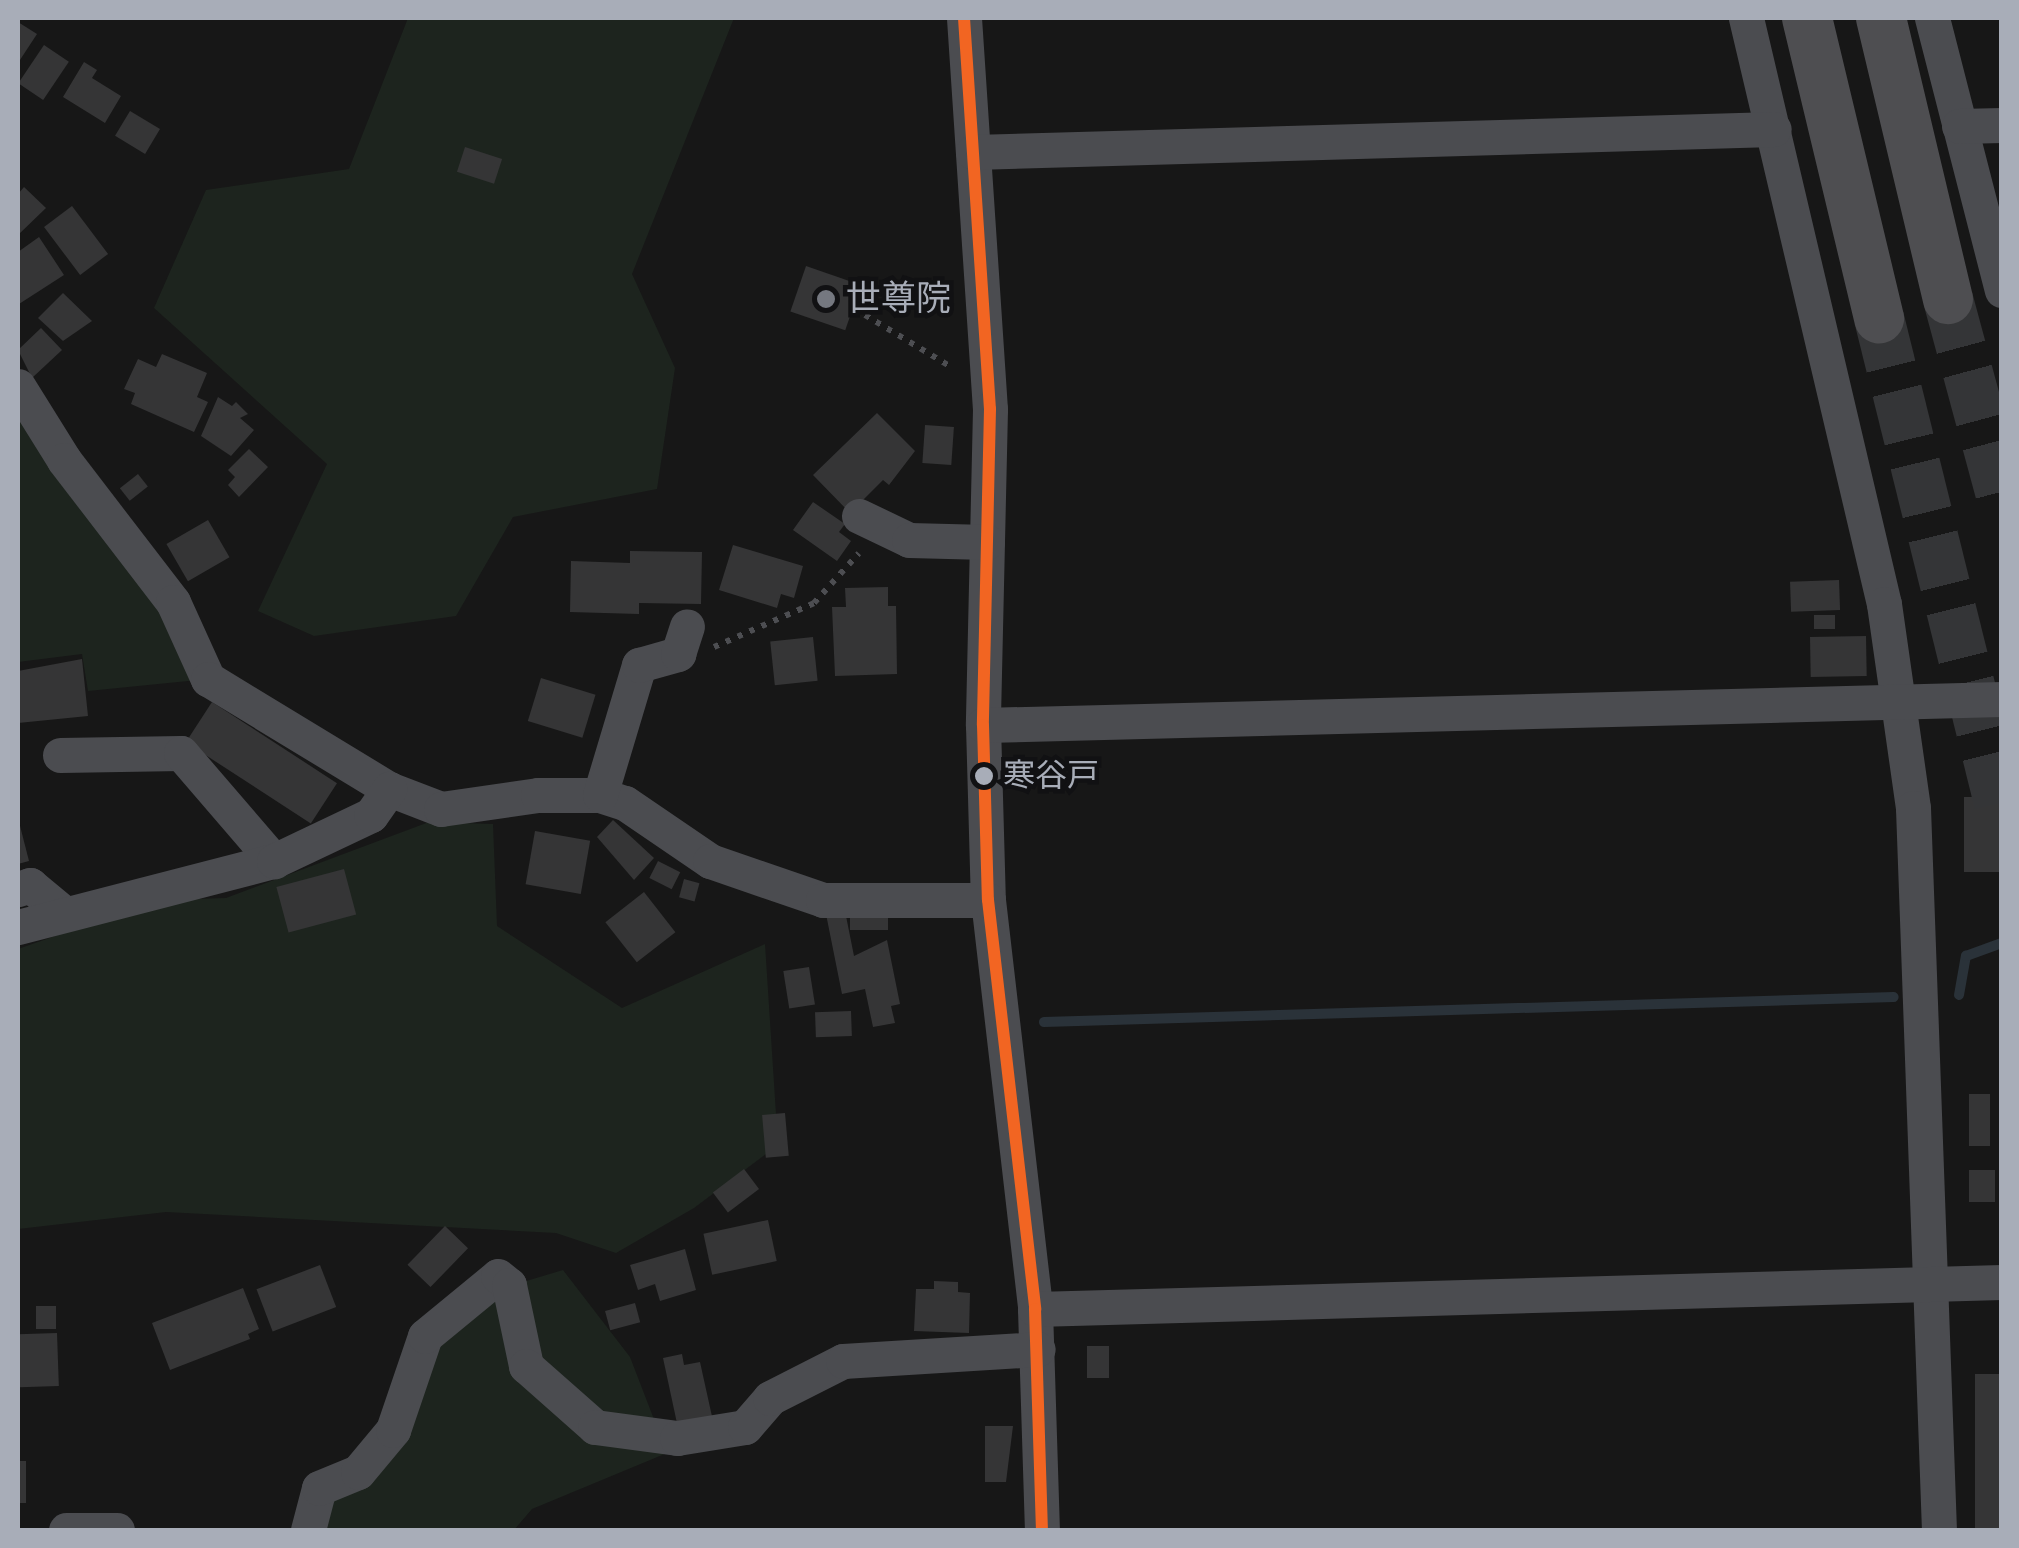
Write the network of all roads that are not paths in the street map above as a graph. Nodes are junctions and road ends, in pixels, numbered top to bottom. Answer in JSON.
{"nodes":[{"id":1,"x":964,"y":18,"type":"edge"},
{"id":2,"x":1746,"y":18,"type":"edge"},
{"id":3,"x":1806,"y":18,"type":"edge"},
{"id":4,"x":1881,"y":18,"type":"edge"},
{"id":5,"x":1932,"y":18,"type":"edge"},
{"id":6,"x":2002,"y":124,"type":"edge"},
{"id":7,"x":1958,"y":126,"type":"junction"},
{"id":8,"x":1774,"y":129,"type":"junction"},
{"id":9,"x":973,"y":152,"type":"junction"},
{"id":10,"x":2002,"y":290,"type":"edge"},
{"id":11,"x":1948,"y":299,"type":"tunnel mouth"},
{"id":12,"x":1879,"y":318,"type":"tunnel mouth"},
{"id":13,"x":18,"y":386,"type":"edge"},
{"id":14,"x":869,"y":522,"type":"road end"},
{"id":15,"x":987,"y":542,"type":"junction"},
{"id":16,"x":683,"y":640,"type":"road end"},
{"id":17,"x":2002,"y":699,"type":"edge"},
{"id":18,"x":1898,"y":701,"type":"junction"},
{"id":19,"x":984,"y":725,"type":"junction"},
{"id":20,"x":60,"y":755,"type":"dead end"},
{"id":21,"x":390,"y":789,"type":"junction"},
{"id":22,"x":600,"y":796,"type":"junction"},
{"id":23,"x":274,"y":861,"type":"junction"},
{"id":24,"x":18,"y":889,"type":"edge"},
{"id":25,"x":988,"y":900,"type":"junction"},
{"id":26,"x":64,"y":914,"type":"junction"},
{"id":27,"x":18,"y":927,"type":"edge"},
{"id":28,"x":2002,"y":1282,"type":"edge"},
{"id":29,"x":1933,"y":1283,"type":"junction"},
{"id":30,"x":1034,"y":1309,"type":"junction"},
{"id":31,"x":1038,"y":1350,"type":"junction"},
{"id":32,"x":66,"y":1530,"type":"edge"},
{"id":33,"x":117,"y":1530,"type":"edge"},
{"id":34,"x":308,"y":1530,"type":"edge"},
{"id":35,"x":1042,"y":1530,"type":"edge"},
{"id":36,"x":1939,"y":1530,"type":"edge"}],
"edges":[{"from":1,"to":9,"type":"street"},
{"from":2,"to":8,"type":"street"},
{"from":3,"to":12,"type":"highway"},
{"from":4,"to":11,"type":"highway"},
{"from":5,"to":7,"type":"street"},
{"from":6,"to":7,"type":"street"},
{"from":7,"to":10,"type":"street"},
{"from":8,"to":9,"type":"street"},
{"from":8,"to":18,"type":"street"},
{"from":9,"to":15,"type":"street"},
{"from":13,"to":21,"type":"street"},
{"from":14,"to":15,"type":"street"},
{"from":15,"to":19,"type":"street"},
{"from":16,"to":22,"type":"street"},
{"from":17,"to":18,"type":"street"},
{"from":18,"to":19,"type":"street"},
{"from":18,"to":29,"type":"street"},
{"from":19,"to":25,"type":"street"},
{"from":20,"to":23,"type":"street"},
{"from":21,"to":22,"type":"street"},
{"from":21,"to":23,"type":"street"},
{"from":22,"to":25,"type":"street"},
{"from":23,"to":26,"type":"street"},
{"from":24,"to":26,"type":"street"},
{"from":25,"to":30,"type":"street"},
{"from":26,"to":27,"type":"street"},
{"from":28,"to":29,"type":"street"},
{"from":29,"to":30,"type":"street"},
{"from":29,"to":36,"type":"street"},
{"from":30,"to":31,"type":"street"},
{"from":31,"to":34,"type":"street"},
{"from":31,"to":35,"type":"street"},
{"from":32,"to":33,"type":"street"}]}
